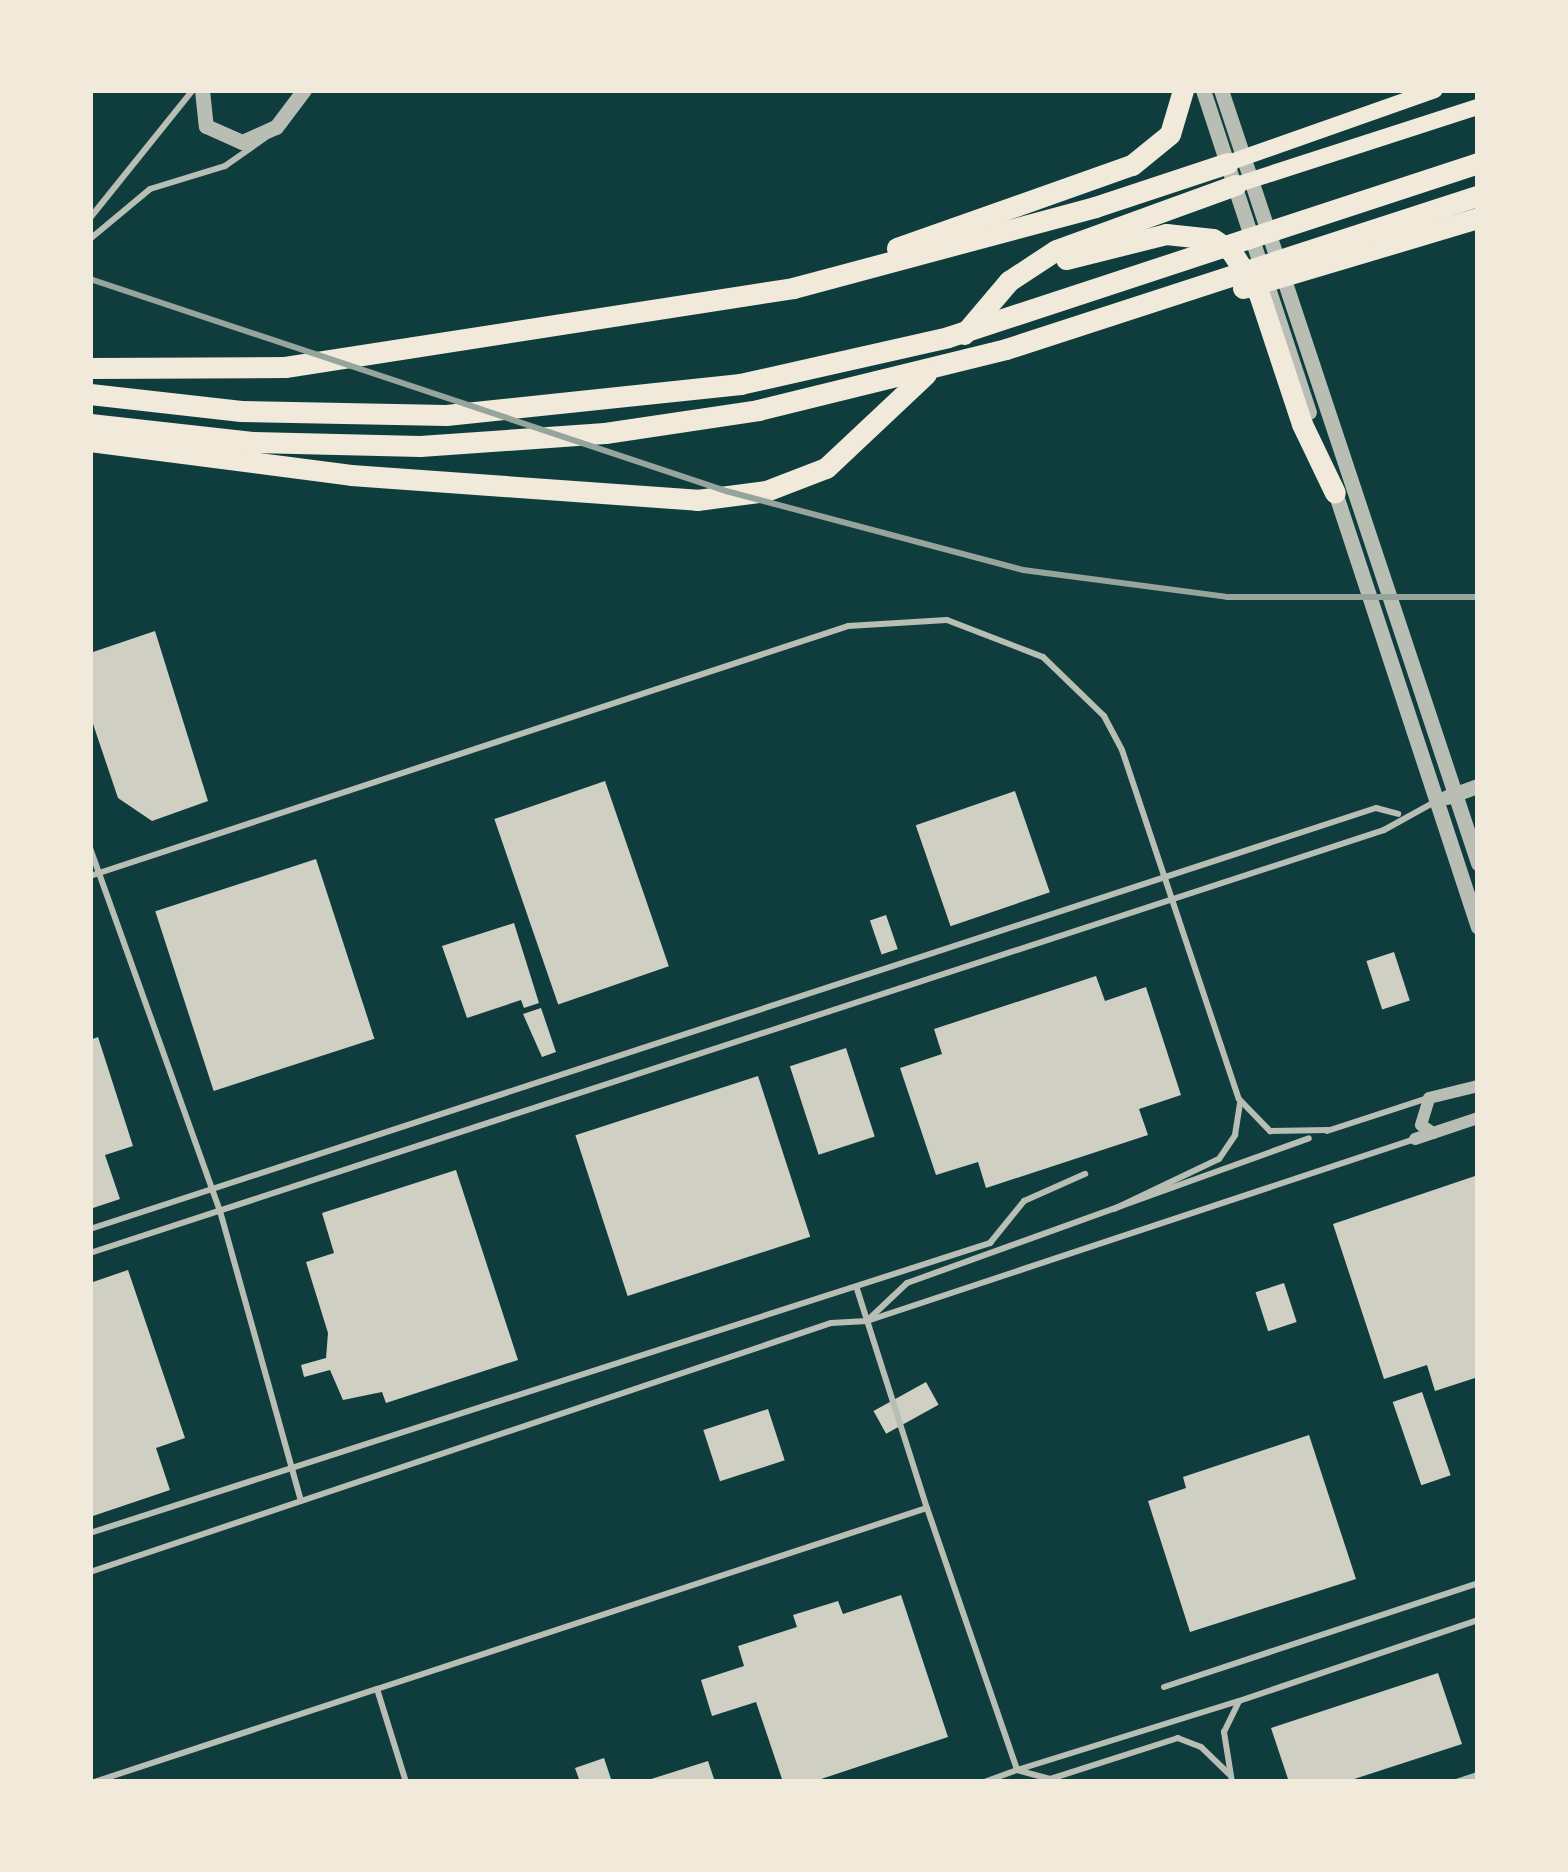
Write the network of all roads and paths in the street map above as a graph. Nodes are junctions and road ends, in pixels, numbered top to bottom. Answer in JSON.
{"nodes":[{"id":1,"x":197,"y":90,"type":"edge"},
{"id":2,"x":304,"y":90,"type":"edge"},
{"id":3,"x":1183,"y":90,"type":"edge"},
{"id":4,"x":1203,"y":90,"type":"edge"},
{"id":5,"x":1220,"y":90,"type":"edge"},
{"id":6,"x":1435,"y":90,"type":"edge"},
{"id":7,"x":1478,"y":106,"type":"edge"},
{"id":8,"x":276,"y":127,"type":"junction"},
{"id":9,"x":1236,"y":160,"type":"junction"},
{"id":10,"x":1478,"y":163,"type":"edge"},
{"id":11,"x":1244,"y":183,"type":"junction"},
{"id":12,"x":1478,"y":196,"type":"edge"},
{"id":13,"x":90,"y":218,"type":"edge"},
{"id":14,"x":1478,"y":218,"type":"edge"},
{"id":15,"x":90,"y":238,"type":"edge"},
{"id":16,"x":677,"y":309,"type":"junction"},
{"id":17,"x":968,"y":329,"type":"junction"},
{"id":18,"x":1006,"y":349,"type":"junction"},
{"id":19,"x":90,"y":368,"type":"edge"},
{"id":20,"x":90,"y":394,"type":"edge"},
{"id":21,"x":90,"y":424,"type":"edge"},
{"id":22,"x":90,"y":441,"type":"edge"},
{"id":23,"x":1335,"y":493,"type":"junction"},
{"id":24,"x":1478,"y":786,"type":"edge"},
{"id":25,"x":1456,"y":794,"type":"junction"},
{"id":26,"x":1438,"y":801,"type":"junction"},
{"id":27,"x":1400,"y":815,"type":"junction"},
{"id":28,"x":90,"y":848,"type":"edge"},
{"id":29,"x":1478,"y":863,"type":"edge"},
{"id":30,"x":94,"y":874,"type":"edge"},
{"id":31,"x":1166,"y":877,"type":"junction"},
{"id":32,"x":1172,"y":896,"type":"junction"},
{"id":33,"x":1478,"y":927,"type":"edge"},
{"id":34,"x":1478,"y":1086,"type":"edge"},
{"id":35,"x":1430,"y":1098,"type":"junction"},
{"id":36,"x":1239,"y":1099,"type":"junction"},
{"id":37,"x":1478,"y":1118,"type":"edge"},
{"id":38,"x":1328,"y":1130,"type":"junction"},
{"id":39,"x":1433,"y":1133,"type":"junction"},
{"id":40,"x":1415,"y":1139,"type":"joint"},
{"id":41,"x":1085,"y":1174,"type":"dead end"},
{"id":42,"x":210,"y":1189,"type":"junction"},
{"id":43,"x":220,"y":1211,"type":"junction"},
{"id":44,"x":90,"y":1229,"type":"edge"},
{"id":45,"x":1054,"y":1236,"type":"junction"},
{"id":46,"x":90,"y":1253,"type":"edge"},
{"id":47,"x":856,"y":1288,"type":"junction"},
{"id":48,"x":867,"y":1321,"type":"junction"},
{"id":49,"x":291,"y":1465,"type":"junction"},
{"id":50,"x":301,"y":1501,"type":"junction"},
{"id":51,"x":927,"y":1508,"type":"junction"},
{"id":52,"x":90,"y":1533,"type":"edge"},
{"id":53,"x":90,"y":1572,"type":"edge"},
{"id":54,"x":1478,"y":1583,"type":"edge"},
{"id":55,"x":1478,"y":1620,"type":"edge"},
{"id":56,"x":1164,"y":1687,"type":"dead end"},
{"id":57,"x":377,"y":1689,"type":"junction"},
{"id":58,"x":1239,"y":1701,"type":"junction"},
{"id":59,"x":1017,"y":1770,"type":"junction"},
{"id":60,"x":1478,"y":1775,"type":"edge"},
{"id":61,"x":1230,"y":1778,"type":"edge"},
{"id":62,"x":94,"y":1782,"type":"edge"},
{"id":63,"x":406,"y":1782,"type":"edge"},
{"id":64,"x":984,"y":1782,"type":"edge"},
{"id":65,"x":1456,"y":1782,"type":"edge"}],
"edges":[{"from":1,"to":8,"type":"street"},
{"from":1,"to":13,"type":"lane"},
{"from":2,"to":8,"type":"street"},
{"from":3,"to":16,"type":"highway"},
{"from":4,"to":9,"type":"street"},
{"from":5,"to":9,"type":"street"},
{"from":6,"to":9,"type":"main road"},
{"from":7,"to":11,"type":"main road"},
{"from":8,"to":15,"type":"lane"},
{"from":9,"to":11,"type":"street"},
{"from":9,"to":16,"type":"highway"},
{"from":10,"to":20,"type":"highway"},
{"from":11,"to":17,"type":"highway"},
{"from":11,"to":23,"type":"street"},
{"from":11,"to":25,"type":"street"},
{"from":12,"to":18,"type":"highway"},
{"from":14,"to":18,"type":"highway"},
{"from":16,"to":19,"type":"highway"},
{"from":17,"to":22,"type":"highway"},
{"from":17,"to":23,"type":"highway"},
{"from":18,"to":21,"type":"highway"},
{"from":23,"to":26,"type":"street"},
{"from":24,"to":25,"type":"street"},
{"from":25,"to":26,"type":"street"},
{"from":25,"to":29,"type":"street"},
{"from":26,"to":27,"type":"lane"},
{"from":26,"to":33,"type":"street"},
{"from":27,"to":31,"type":"lane"},
{"from":27,"to":32,"type":"lane"},
{"from":28,"to":30,"type":"lane"},
{"from":30,"to":31,"type":"lane"},
{"from":30,"to":42,"type":"lane"},
{"from":31,"to":32,"type":"lane"},
{"from":31,"to":42,"type":"lane"},
{"from":32,"to":36,"type":"lane"},
{"from":32,"to":43,"type":"lane"},
{"from":34,"to":35,"type":"street"},
{"from":35,"to":38,"type":"lane"},
{"from":35,"to":39,"type":"street"},
{"from":36,"to":38,"type":"lane"},
{"from":36,"to":45,"type":"lane"},
{"from":37,"to":39,"type":"street"},
{"from":38,"to":45,"type":"lane"},
{"from":39,"to":40,"type":"street"},
{"from":40,"to":48,"type":"lane"},
{"from":41,"to":47,"type":"lane"},
{"from":42,"to":43,"type":"lane"},
{"from":42,"to":44,"type":"lane"},
{"from":43,"to":46,"type":"lane"},
{"from":43,"to":49,"type":"lane"},
{"from":45,"to":48,"type":"lane"},
{"from":47,"to":48,"type":"lane"},
{"from":47,"to":49,"type":"lane"},
{"from":48,"to":50,"type":"lane"},
{"from":48,"to":51,"type":"lane"},
{"from":49,"to":50,"type":"lane"},
{"from":49,"to":52,"type":"lane"},
{"from":50,"to":53,"type":"lane"},
{"from":51,"to":57,"type":"lane"},
{"from":51,"to":59,"type":"lane"},
{"from":54,"to":56,"type":"lane"},
{"from":55,"to":58,"type":"lane"},
{"from":57,"to":62,"type":"lane"},
{"from":57,"to":63,"type":"lane"},
{"from":58,"to":59,"type":"lane"},
{"from":58,"to":61,"type":"lane"},
{"from":59,"to":61,"type":"lane"},
{"from":59,"to":64,"type":"lane"},
{"from":60,"to":65,"type":"lane"}]}
